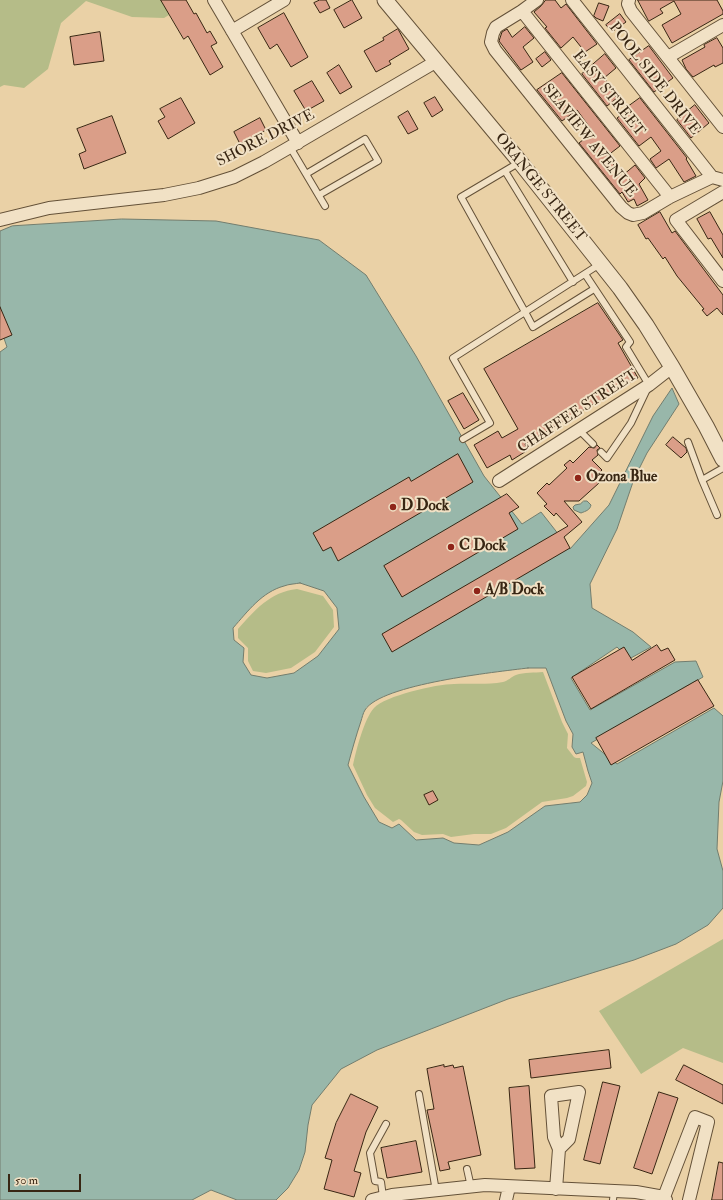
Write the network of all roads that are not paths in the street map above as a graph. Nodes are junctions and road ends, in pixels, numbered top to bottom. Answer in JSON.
{"nodes":[{"id":1,"x":214,"y":0,"type":"edge"},
{"id":2,"x":284,"y":0,"type":"edge"},
{"id":3,"x":385,"y":0,"type":"edge"},
{"id":4,"x":537,"y":0,"type":"edge"},
{"id":5,"x":572,"y":0,"type":"edge"},
{"id":6,"x":629,"y":0,"type":"edge"},
{"id":7,"x":522,"y":11,"type":"junction"},
{"id":8,"x":723,"y":25,"type":"edge"},
{"id":9,"x":232,"y":31,"type":"junction"},
{"id":10,"x":668,"y":57,"type":"junction"},
{"id":11,"x":436,"y":61,"type":"junction"},
{"id":12,"x":718,"y":112,"type":"edge"},
{"id":13,"x":723,"y":127,"type":"edge"},
{"id":14,"x":294,"y":145,"type":"junction"},
{"id":15,"x":520,"y":162,"type":"junction"},
{"id":16,"x":505,"y":171,"type":"junction"},
{"id":17,"x":306,"y":174,"type":"junction"},
{"id":18,"x":718,"y":178,"type":"edge"},
{"id":19,"x":723,"y":192,"type":"edge"},
{"id":20,"x":319,"y":195,"type":"junction"},
{"id":21,"x":670,"y":197,"type":"junction"},
{"id":22,"x":325,"y":206,"type":"dead end"},
{"id":23,"x":0,"y":220,"type":"edge"},
{"id":24,"x":601,"y":264,"type":"junction"},
{"id":25,"x":585,"y":274,"type":"junction"},
{"id":26,"x":723,"y":280,"type":"edge"},
{"id":27,"x":573,"y":282,"type":"junction"},
{"id":28,"x":594,"y":289,"type":"junction"},
{"id":29,"x":525,"y":312,"type":"junction"},
{"id":30,"x":672,"y":367,"type":"junction"},
{"id":31,"x":649,"y":385,"type":"junction"},
{"id":32,"x":579,"y":430,"type":"junction"},
{"id":33,"x":463,"y":439,"type":"dead end"},
{"id":34,"x":688,"y":442,"type":"dead end"},
{"id":35,"x":592,"y":444,"type":"dead end"},
{"id":36,"x":601,"y":452,"type":"dead end"},
{"id":37,"x":723,"y":459,"type":"edge"},
{"id":38,"x":723,"y":468,"type":"edge"},
{"id":39,"x":702,"y":480,"type":"junction"},
{"id":40,"x":499,"y":481,"type":"dead end"},
{"id":41,"x":717,"y":515,"type":"dead end"},
{"id":42,"x":419,"y":1094,"type":"dead end"},
{"id":43,"x":386,"y":1124,"type":"dead end"},
{"id":44,"x":558,"y":1149,"type":"dead end"},
{"id":45,"x":467,"y":1169,"type":"dead end"},
{"id":46,"x":471,"y":1187,"type":"junction"},
{"id":47,"x":509,"y":1187,"type":"junction"},
{"id":48,"x":556,"y":1189,"type":"junction"},
{"id":49,"x":436,"y":1191,"type":"junction"},
{"id":50,"x":613,"y":1196,"type":"edge"},
{"id":51,"x":378,"y":1199,"type":"edge"},
{"id":52,"x":665,"y":1199,"type":"edge"},
{"id":53,"x":506,"y":1200,"type":"edge"},
{"id":54,"x":689,"y":1200,"type":"edge"}],
"edges":[{"from":1,"to":9,"type":"street"},
{"from":2,"to":9,"type":"street"},
{"from":3,"to":11,"type":"street","name":"ORANGE STREET"},
{"from":4,"to":7,"type":"street"},
{"from":5,"to":18,"type":"street","name":"POOL SIDE DRIVE"},
{"from":6,"to":10,"type":"street"},
{"from":7,"to":21,"type":"street","name":"EASY STREET"},
{"from":7,"to":21,"type":"street","name":"SEAVIEW AVENUE"},
{"from":8,"to":10,"type":"street"},
{"from":9,"to":14,"type":"street"},
{"from":10,"to":12,"type":"street"},
{"from":11,"to":14,"type":"street","name":"SHORE DRIVE"},
{"from":11,"to":15,"type":"street","name":"ORANGE STREET"},
{"from":12,"to":13,"type":"street"},
{"from":14,"to":17,"type":"lane"},
{"from":14,"to":23,"type":"street","name":"SHORE DRIVE"},
{"from":15,"to":16,"type":"lane"},
{"from":15,"to":24,"type":"street","name":"ORANGE STREET"},
{"from":16,"to":27,"type":"lane"},
{"from":16,"to":29,"type":"lane"},
{"from":17,"to":20,"type":"lane"},
{"from":17,"to":20,"type":"lane"},
{"from":18,"to":21,"type":"street","name":"SEAVIEW AVENUE"},
{"from":19,"to":26,"type":"street"},
{"from":20,"to":22,"type":"lane"},
{"from":24,"to":25,"type":"lane"},
{"from":24,"to":30,"type":"street","name":"ORANGE STREET"},
{"from":25,"to":27,"type":"lane"},
{"from":25,"to":28,"type":"lane"},
{"from":27,"to":29,"type":"lane"},
{"from":28,"to":29,"type":"lane"},
{"from":28,"to":31,"type":"lane"},
{"from":29,"to":33,"type":"lane"},
{"from":30,"to":31,"type":"street","name":"CHAFFEE STREET"},
{"from":30,"to":37,"type":"street","name":"ORANGE STREET"},
{"from":31,"to":32,"type":"street","name":"CHAFFEE STREET"},
{"from":31,"to":36,"type":"lane"},
{"from":32,"to":35,"type":"lane"},
{"from":32,"to":40,"type":"street","name":"CHAFFEE STREET"},
{"from":34,"to":39,"type":"lane"},
{"from":38,"to":39,"type":"lane"},
{"from":39,"to":41,"type":"lane"},
{"from":42,"to":49,"type":"lane"},
{"from":43,"to":51,"type":"lane"},
{"from":44,"to":48,"type":"street"},
{"from":45,"to":46,"type":"lane"},
{"from":46,"to":47,"type":"street"},
{"from":46,"to":49,"type":"street"},
{"from":47,"to":48,"type":"street"},
{"from":47,"to":53,"type":"street"},
{"from":48,"to":50,"type":"street"},
{"from":49,"to":51,"type":"street"},
{"from":50,"to":52,"type":"street"},
{"from":52,"to":54,"type":"street"}]}
